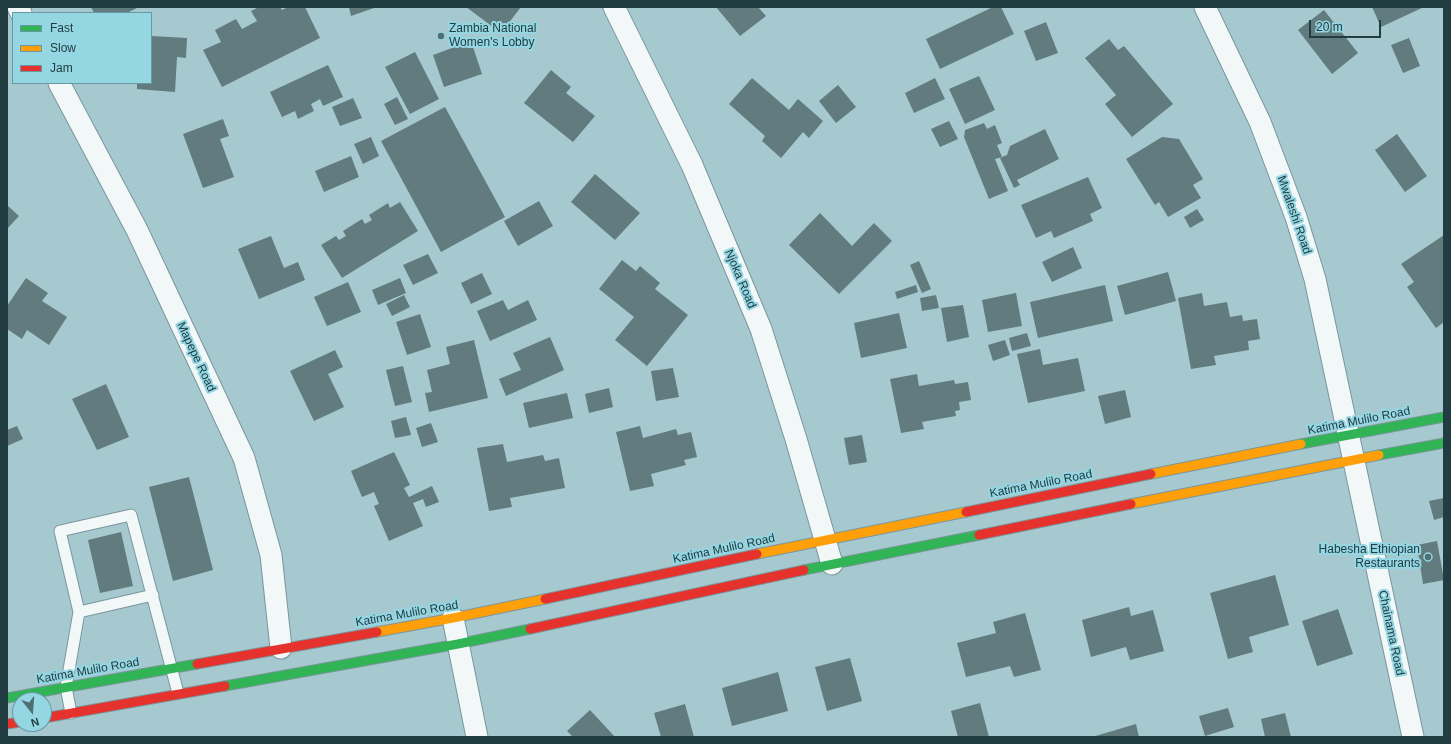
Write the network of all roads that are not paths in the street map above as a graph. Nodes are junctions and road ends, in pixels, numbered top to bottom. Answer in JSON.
{"nodes":[{"id":1,"x":614,"y":7,"type":"edge"},
{"id":2,"x":1205,"y":7,"type":"edge"},
{"id":3,"x":60,"y":84,"type":"edge"},
{"id":4,"x":1444,"y":417,"type":"edge"},
{"id":5,"x":1348,"y":435,"type":"junction"},
{"id":6,"x":1444,"y":443,"type":"edge"},
{"id":7,"x":1353,"y":460,"type":"junction"},
{"id":8,"x":825,"y":540,"type":"junction"},
{"id":9,"x":832,"y":564,"type":"junction"},
{"id":10,"x":153,"y":596,"type":"junction"},
{"id":11,"x":79,"y":612,"type":"junction"},
{"id":12,"x":453,"y":618,"type":"junction"},
{"id":13,"x":458,"y":644,"type":"junction"},
{"id":14,"x":281,"y":648,"type":"junction"},
{"id":15,"x":173,"y":668,"type":"junction"},
{"id":16,"x":66,"y":688,"type":"junction"},
{"id":17,"x":178,"y":693,"type":"junction"},
{"id":18,"x":7,"y":698,"type":"edge"},
{"id":19,"x":70,"y":713,"type":"junction"},
{"id":20,"x":52,"y":716,"type":"edge"},
{"id":21,"x":476,"y":737,"type":"edge"},
{"id":22,"x":1413,"y":737,"type":"edge"}],
"edges":[{"from":1,"to":8,"type":"street","name":"Njoka Road"},
{"from":2,"to":5,"type":"street","name":"Mwaleshi Road"},
{"from":3,"to":14,"type":"street","name":"Mapepe Road"},
{"from":4,"to":5,"type":"main road","name":"Katima Mulilo Road"},
{"from":5,"to":7,"type":"street","name":"Chainama Road"},
{"from":5,"to":8,"type":"main road","name":"Katima Mulilo Road"},
{"from":6,"to":7,"type":"main road"},
{"from":7,"to":9,"type":"main road"},
{"from":7,"to":22,"type":"street","name":"Chainama Road"},
{"from":8,"to":9,"type":"street","name":"Njoka Road"},
{"from":8,"to":12,"type":"main road","name":"Katima Mulilo Road"},
{"from":9,"to":13,"type":"main road"},
{"from":10,"to":11,"type":"lane"},
{"from":10,"to":11,"type":"lane"},
{"from":10,"to":15,"type":"lane"},
{"from":11,"to":16,"type":"lane"},
{"from":12,"to":13,"type":"street"},
{"from":12,"to":14,"type":"main road","name":"Katima Mulilo Road"},
{"from":13,"to":17,"type":"main road"},
{"from":13,"to":21,"type":"street"},
{"from":14,"to":15,"type":"main road","name":"Katima Mulilo Road"},
{"from":15,"to":16,"type":"main road","name":"Katima Mulilo Road"},
{"from":15,"to":17,"type":"lane"},
{"from":16,"to":18,"type":"main road","name":"Katima Mulilo Road"},
{"from":16,"to":19,"type":"lane"},
{"from":17,"to":19,"type":"main road"},
{"from":19,"to":20,"type":"main road"}]}
